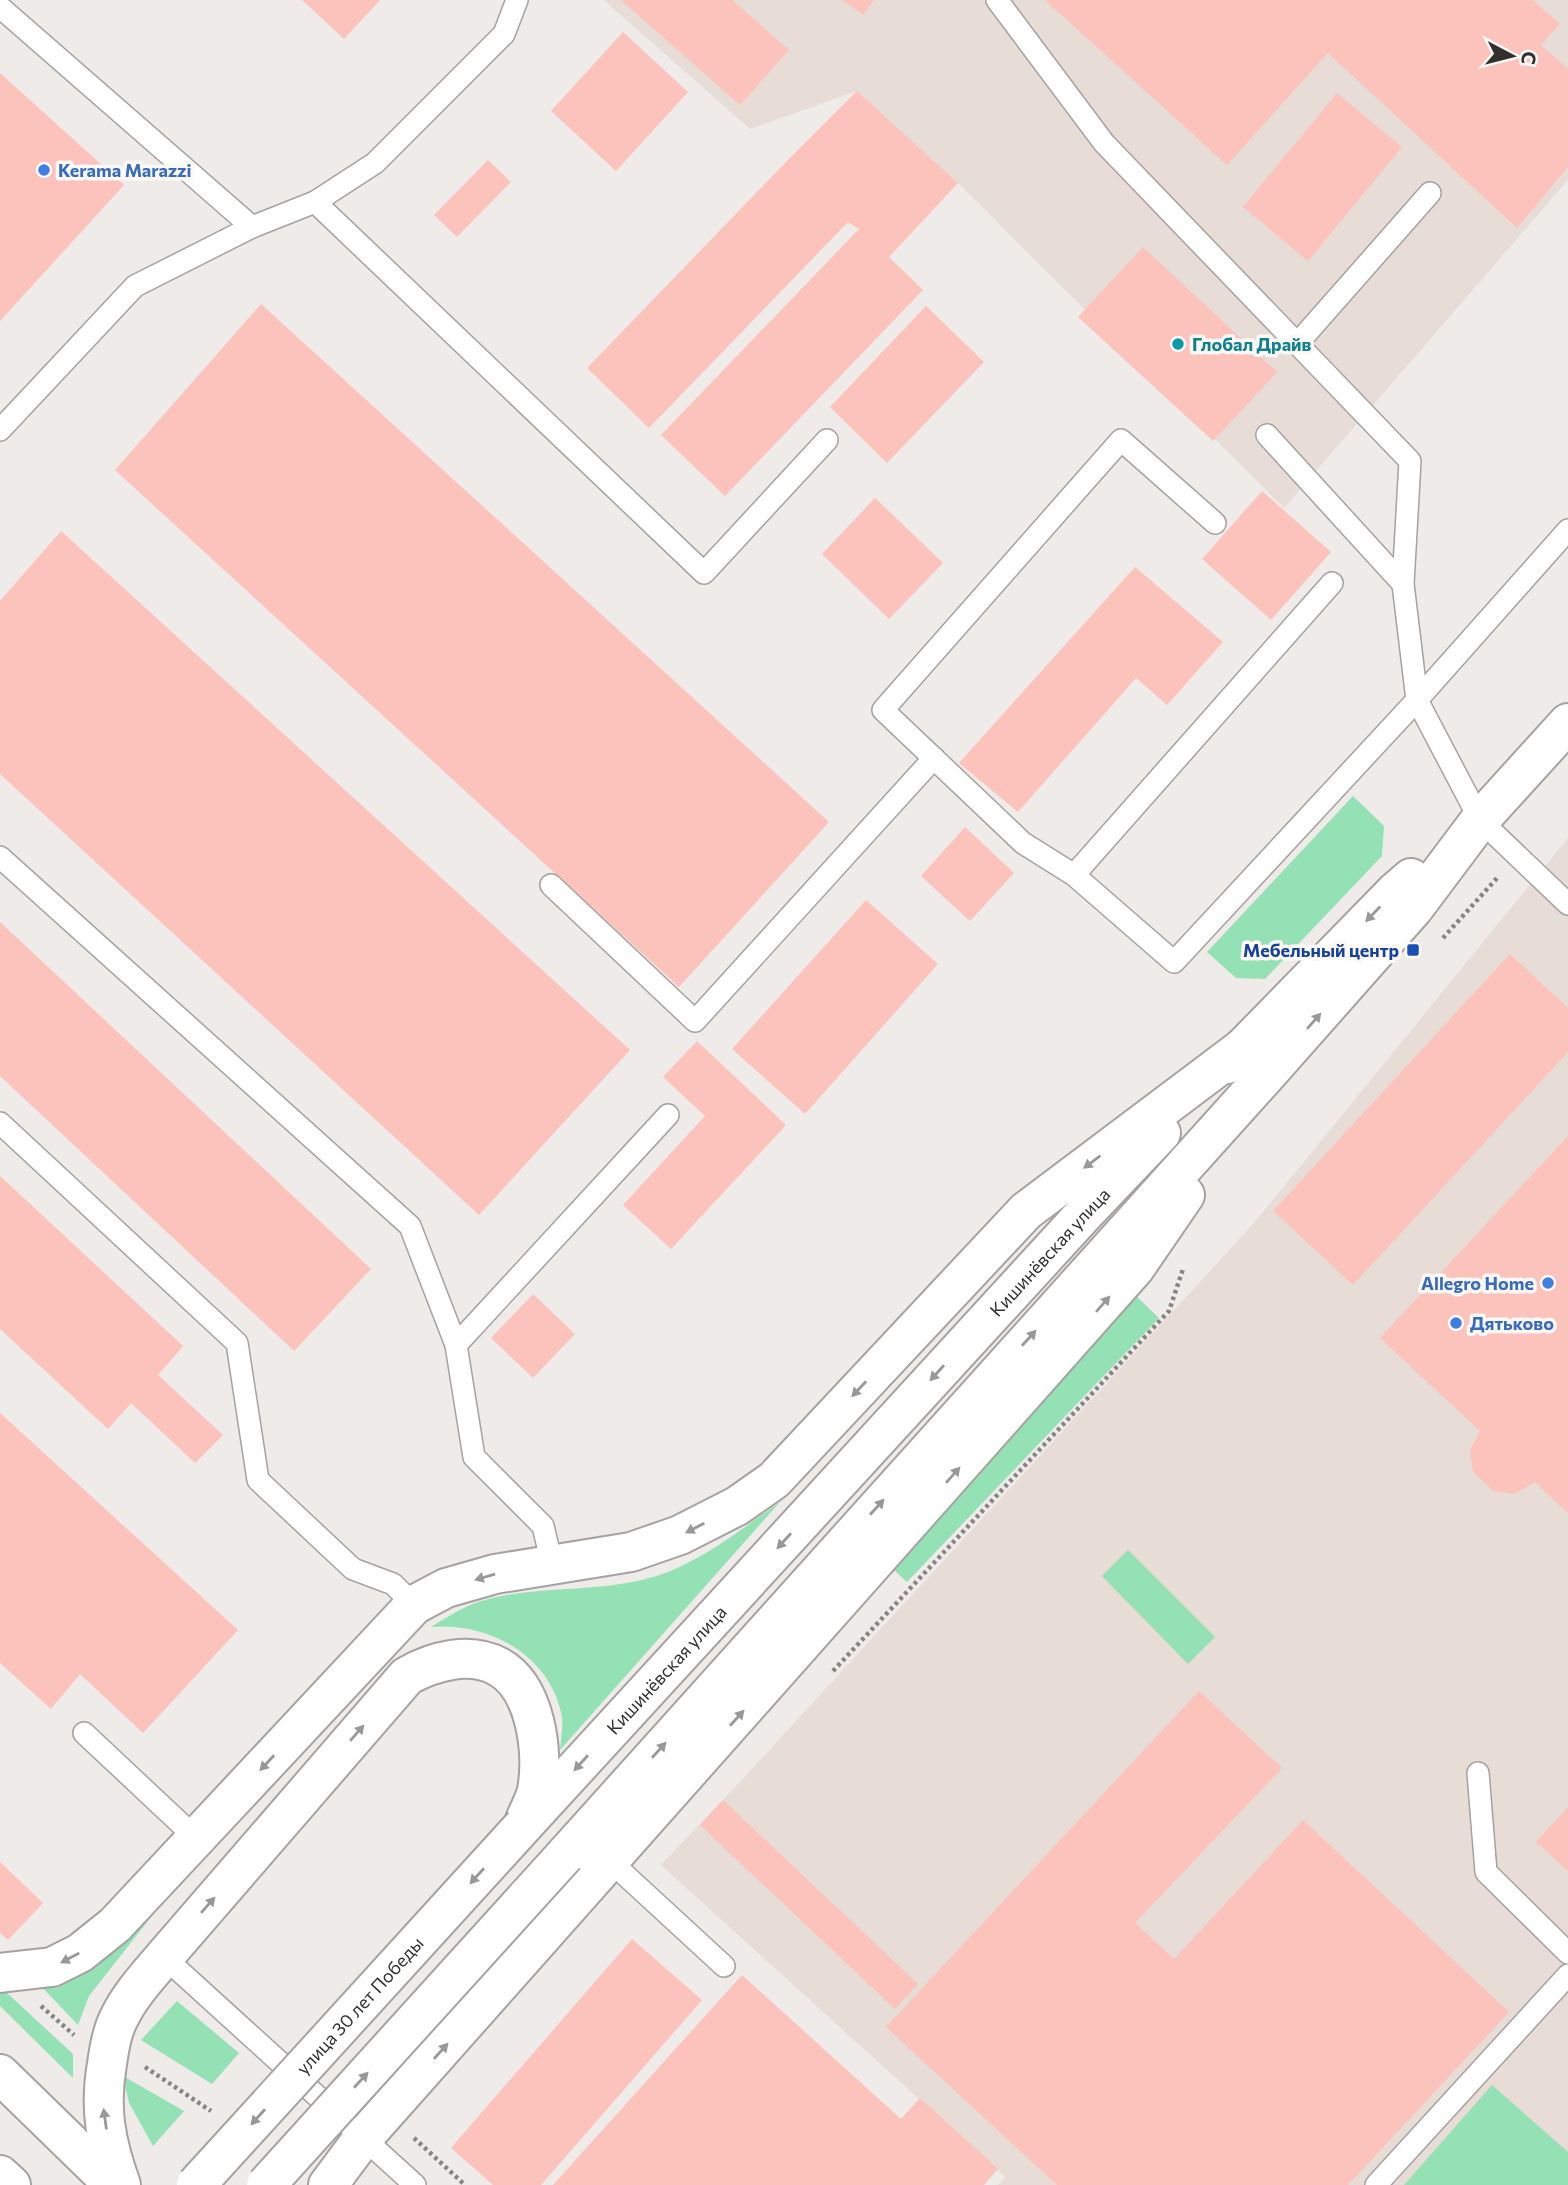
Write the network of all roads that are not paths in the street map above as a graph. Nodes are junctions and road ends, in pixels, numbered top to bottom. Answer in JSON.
{"nodes":[{"id":1,"x":517,"y":0,"type":"edge"},
{"id":2,"x":997,"y":0,"type":"edge"},
{"id":3,"x":0,"y":7,"type":"edge"},
{"id":4,"x":1430,"y":193,"type":"dead end"},
{"id":5,"x":316,"y":202,"type":"junction"},
{"id":6,"x":251,"y":228,"type":"junction"},
{"id":7,"x":1297,"y":344,"type":"junction"},
{"id":8,"x":0,"y":430,"type":"edge"},
{"id":9,"x":1267,"y":435,"type":"dead end"},
{"id":10,"x":827,"y":440,"type":"dead end"},
{"id":11,"x":1215,"y":523,"type":"dead end"},
{"id":12,"x":1568,"y":530,"type":"edge"},
{"id":13,"x":1332,"y":583,"type":"dead end"},
{"id":14,"x":1403,"y":584,"type":"junction"},
{"id":15,"x":1417,"y":700,"type":"junction"},
{"id":16,"x":1568,"y":723,"type":"edge"},
{"id":17,"x":934,"y":758,"type":"junction"},
{"id":18,"x":1480,"y":820,"type":"junction"},
{"id":19,"x":0,"y":857,"type":"edge"},
{"id":20,"x":1074,"y":875,"type":"junction"},
{"id":21,"x":551,"y":885,"type":"dead end"},
{"id":22,"x":1568,"y":904,"type":"edge"},
{"id":23,"x":1256,"y":1060,"type":"junction"},
{"id":24,"x":667,"y":1115,"type":"dead end"},
{"id":25,"x":0,"y":1123,"type":"edge"},
{"id":26,"x":456,"y":1345,"type":"junction"},
{"id":27,"x":552,"y":1564,"type":"junction"},
{"id":28,"x":414,"y":1605,"type":"junction"},
{"id":29,"x":84,"y":1733,"type":"dead end"},
{"id":30,"x":1478,"y":1773,"type":"dead end"},
{"id":31,"x":523,"y":1826,"type":"junction"},
{"id":32,"x":197,"y":1839,"type":"junction"},
{"id":33,"x":610,"y":1861,"type":"junction"},
{"id":34,"x":1568,"y":1954,"type":"edge"},
{"id":35,"x":164,"y":1957,"type":"junction"},
{"id":36,"x":724,"y":1966,"type":"dead end"},
{"id":37,"x":8,"y":1973,"type":"edge"},
{"id":38,"x":1568,"y":1975,"type":"edge"},
{"id":39,"x":0,"y":2074,"type":"edge"},
{"id":40,"x":363,"y":2138,"type":"junction"},
{"id":41,"x":0,"y":2175,"type":"edge"},
{"id":42,"x":11,"y":2185,"type":"edge"},
{"id":43,"x":114,"y":2185,"type":"edge"},
{"id":44,"x":121,"y":2185,"type":"edge"},
{"id":45,"x":196,"y":2185,"type":"edge"},
{"id":46,"x":266,"y":2185,"type":"edge"},
{"id":47,"x":328,"y":2185,"type":"edge"},
{"id":48,"x":415,"y":2185,"type":"edge"},
{"id":49,"x":1376,"y":2185,"type":"edge"}],
"edges":[{"from":1,"to":5,"type":"lane"},
{"from":2,"to":7,"type":"lane"},
{"from":3,"to":6,"type":"lane"},
{"from":4,"to":7,"type":"lane"},
{"from":5,"to":6,"type":"lane"},
{"from":5,"to":10,"type":"lane"},
{"from":6,"to":8,"type":"lane"},
{"from":7,"to":14,"type":"lane"},
{"from":9,"to":14,"type":"lane"},
{"from":11,"to":17,"type":"lane"},
{"from":12,"to":15,"type":"lane"},
{"from":13,"to":20,"type":"lane"},
{"from":14,"to":15,"type":"lane"},
{"from":15,"to":18,"type":"lane"},
{"from":15,"to":20,"type":"lane"},
{"from":16,"to":18,"type":"street","name":"Кишинёвская улица"},
{"from":17,"to":20,"type":"lane"},
{"from":17,"to":21,"type":"lane"},
{"from":18,"to":22,"type":"lane"},
{"from":18,"to":23,"type":"street","name":"Кишинёвская улица"},
{"from":19,"to":26,"type":"lane"},
{"from":23,"to":27,"type":"street","one_way":true},
{"from":23,"to":31,"type":"street","name":"Кишинёвская улица","one_way":true},
{"from":33,"to":23,"type":"street","one_way":true},
{"from":46,"to":23,"type":"street","name":"Кишинёвская улица","one_way":true,"bridge":true},
{"from":24,"to":26,"type":"lane"},
{"from":25,"to":28,"type":"lane"},
{"from":26,"to":27,"type":"lane"},
{"from":27,"to":28,"type":"street","one_way":true},
{"from":28,"to":32,"type":"street","one_way":true},
{"from":29,"to":32,"type":"lane"},
{"from":30,"to":34,"type":"lane"},
{"from":35,"to":31,"type":"street","one_way":true},
{"from":31,"to":45,"type":"street","name":"улица 30 лет Победы","one_way":true,"bridge":true},
{"from":32,"to":37,"type":"street","one_way":true},
{"from":33,"to":36,"type":"lane"},
{"from":40,"to":33,"type":"street","one_way":true},
{"from":35,"to":40,"type":"lane"},
{"from":44,"to":35,"type":"street","one_way":true},
{"from":38,"to":49,"type":"lane"},
{"from":39,"to":43,"type":"street"},
{"from":40,"to":47,"type":"street"},
{"from":40,"to":48,"type":"lane"},
{"from":41,"to":42,"type":"street"}]}
